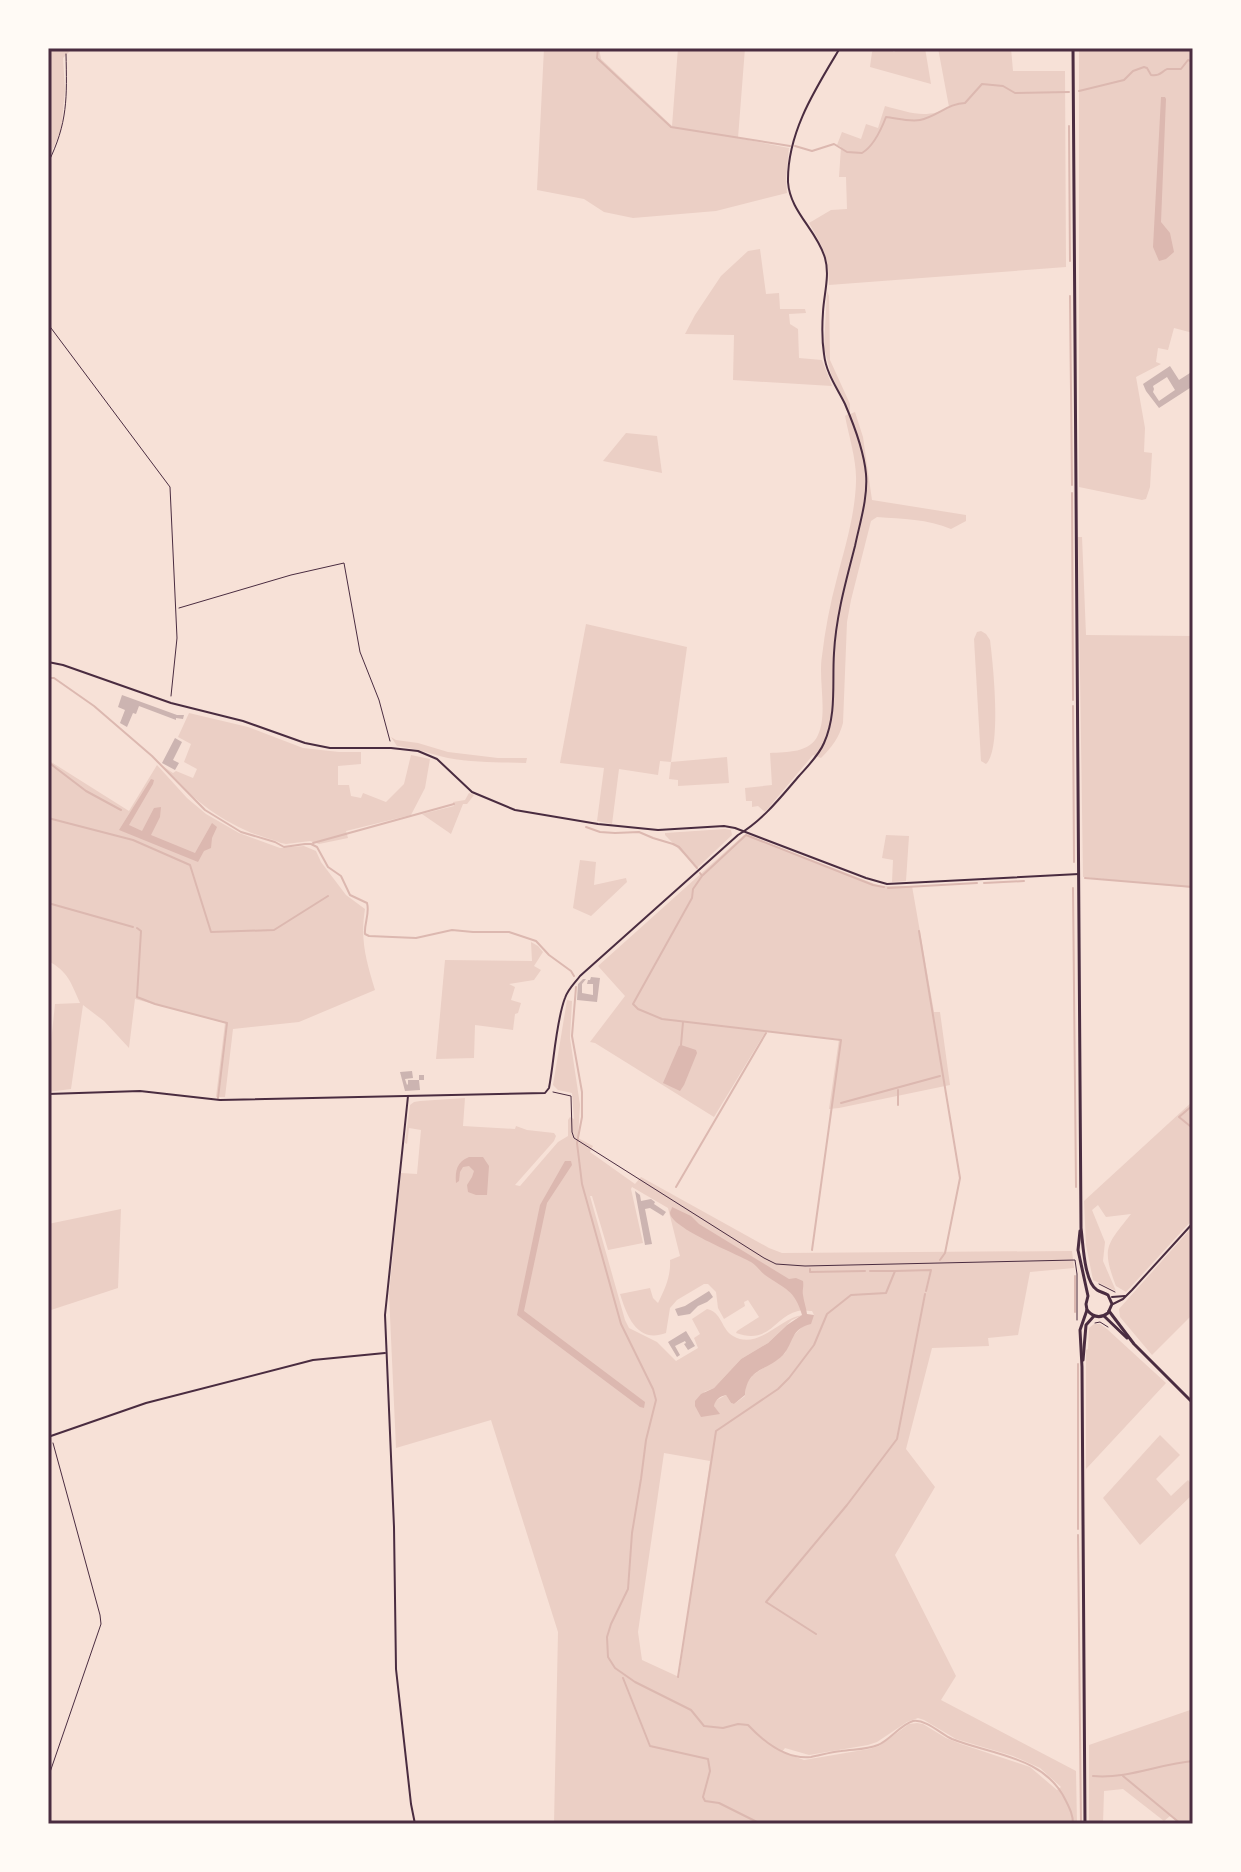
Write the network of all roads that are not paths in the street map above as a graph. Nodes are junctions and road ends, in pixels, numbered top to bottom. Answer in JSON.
{"nodes":[{"id":1,"x":840,"y":48,"type":"edge"},
{"id":2,"x":1073,"y":48,"type":"edge"},
{"id":3,"x":48,"y":662,"type":"edge"},
{"id":4,"x":745,"y":831,"type":"junction"},
{"id":5,"x":1079,"y":874,"type":"junction"},
{"id":6,"x":48,"y":1094,"type":"edge"},
{"id":7,"x":409,"y":1095,"type":"junction"},
{"id":8,"x":1193,"y":1223,"type":"edge"},
{"id":9,"x":1081,"y":1228,"type":"junction"},
{"id":10,"x":1098,"y":1291,"type":"junction"},
{"id":11,"x":1126,"y":1295,"type":"junction"},
{"id":12,"x":1088,"y":1296,"type":"junction"},
{"id":13,"x":1110,"y":1297,"type":"junction"},
{"id":14,"x":1112,"y":1304,"type":"junction"},
{"id":15,"x":1087,"y":1310,"type":"junction"},
{"id":16,"x":1109,"y":1311,"type":"junction"},
{"id":17,"x":1094,"y":1316,"type":"junction"},
{"id":18,"x":1104,"y":1316,"type":"junction"},
{"id":19,"x":1134,"y":1344,"type":"junction"},
{"id":20,"x":386,"y":1353,"type":"junction"},
{"id":21,"x":1082,"y":1367,"type":"junction"},
{"id":22,"x":1193,"y":1403,"type":"edge"},
{"id":23,"x":49,"y":1436,"type":"edge"},
{"id":24,"x":415,"y":1824,"type":"edge"},
{"id":25,"x":1085,"y":1824,"type":"edge"}],
"edges":[{"from":1,"to":4,"type":"street"},
{"from":2,"to":5,"type":"main road"},
{"from":3,"to":4,"type":"street"},
{"from":4,"to":5,"type":"street"},
{"from":4,"to":7,"type":"street"},
{"from":5,"to":9,"type":"main road"},
{"from":6,"to":7,"type":"street"},
{"from":7,"to":20,"type":"street"},
{"from":8,"to":11,"type":"street"},
{"from":9,"to":10,"type":"main road"},
{"from":9,"to":12,"type":"main road"},
{"from":10,"to":12,"type":"main road"},
{"from":10,"to":13,"type":"main road"},
{"from":11,"to":13,"type":"street"},
{"from":11,"to":14,"type":"street"},
{"from":12,"to":15,"type":"main road"},
{"from":13,"to":14,"type":"main road"},
{"from":14,"to":16,"type":"main road"},
{"from":15,"to":17,"type":"main road"},
{"from":15,"to":21,"type":"main road"},
{"from":16,"to":18,"type":"main road"},
{"from":16,"to":19,"type":"main road"},
{"from":17,"to":18,"type":"main road"},
{"from":17,"to":21,"type":"main road"},
{"from":18,"to":19,"type":"main road"},
{"from":19,"to":22,"type":"main road"},
{"from":20,"to":23,"type":"street"},
{"from":20,"to":24,"type":"street"},
{"from":21,"to":25,"type":"main road"}]}
